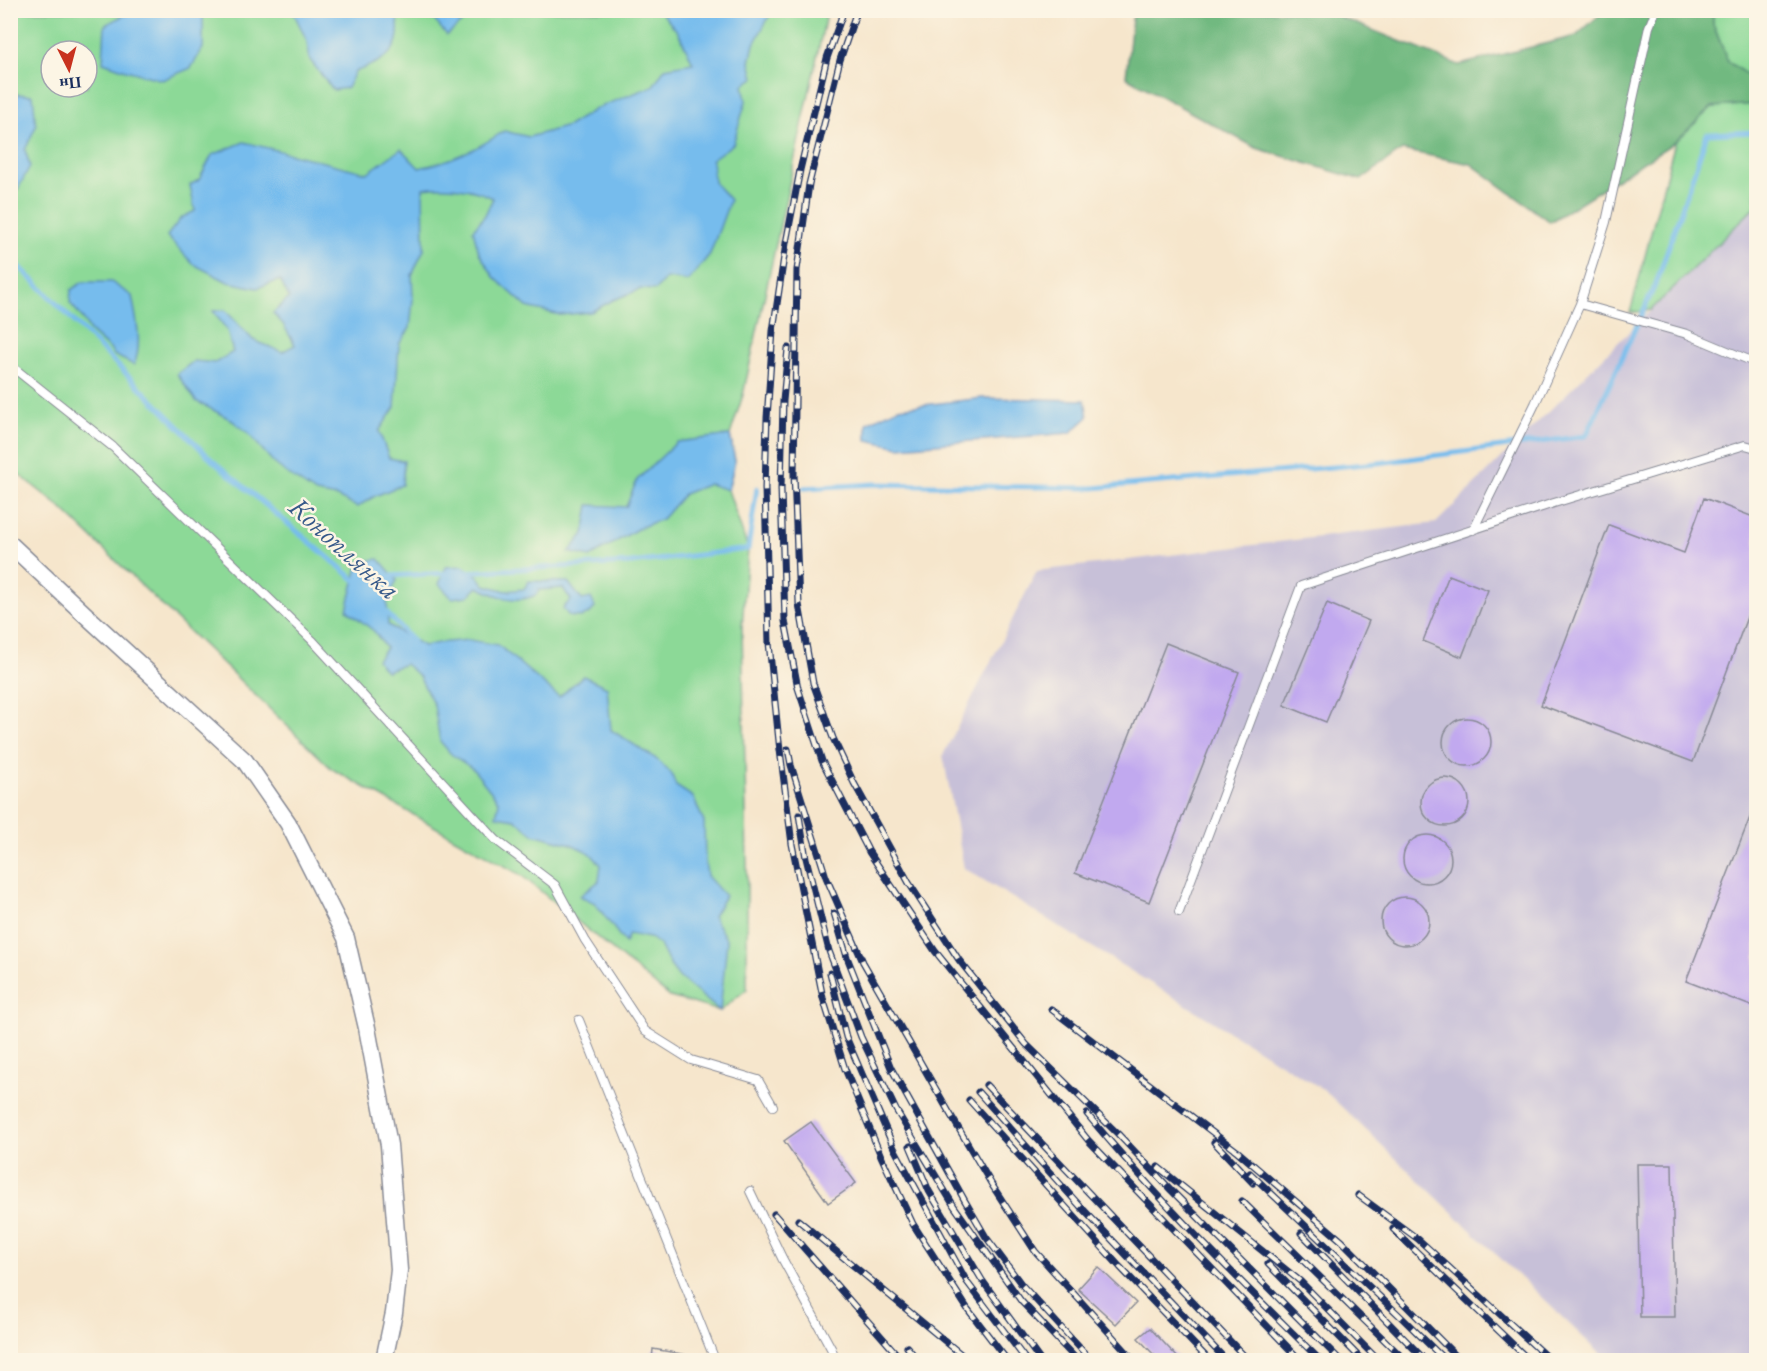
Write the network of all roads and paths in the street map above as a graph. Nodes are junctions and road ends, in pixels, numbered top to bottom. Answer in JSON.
{"nodes":[{"id":1,"x":1656,"y":10,"type":"edge"},
{"id":2,"x":1581,"y":304,"type":"junction"},
{"id":3,"x":1756,"y":363,"type":"edge"},
{"id":4,"x":10,"y":365,"type":"edge"},
{"id":5,"x":1756,"y":448,"type":"edge"},
{"id":6,"x":1473,"y":530,"type":"junction"},
{"id":7,"x":10,"y":543,"type":"edge"},
{"id":8,"x":1179,"y":912,"type":"dead end"},
{"id":9,"x":579,"y":1020,"type":"dead end"},
{"id":10,"x":773,"y":1106,"type":"dead end"},
{"id":11,"x":750,"y":1191,"type":"dead end"},
{"id":12,"x":384,"y":1360,"type":"edge"},
{"id":13,"x":714,"y":1360,"type":"edge"},
{"id":14,"x":835,"y":1360,"type":"edge"}],
"edges":[{"from":1,"to":2,"type":"lane"},
{"from":2,"to":3,"type":"lane"},
{"from":2,"to":6,"type":"lane"},
{"from":4,"to":10,"type":"lane"},
{"from":5,"to":6,"type":"lane"},
{"from":6,"to":8,"type":"lane"},
{"from":7,"to":12,"type":"street"},
{"from":9,"to":13,"type":"lane"},
{"from":11,"to":14,"type":"lane"}]}
